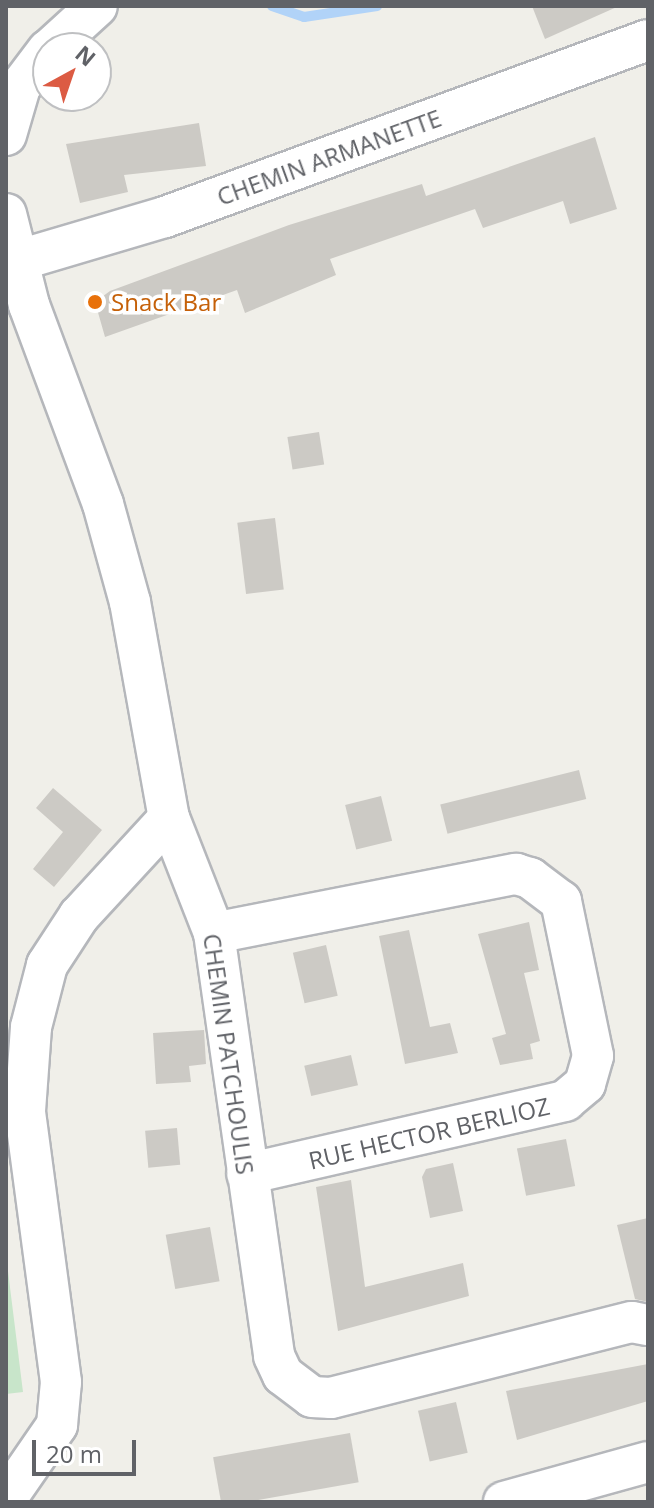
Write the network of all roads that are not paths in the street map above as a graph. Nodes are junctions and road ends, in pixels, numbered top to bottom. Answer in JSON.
{"nodes":[{"id":1,"x":97,"y":6,"type":"edge"},
{"id":2,"x":68,"y":32,"type":"edge"},
{"id":3,"x":648,"y":40,"type":"edge"},
{"id":4,"x":32,"y":71,"type":"edge"},
{"id":5,"x":6,"y":135,"type":"edge"},
{"id":6,"x":6,"y":214,"type":"edge"},
{"id":7,"x":10,"y":263,"type":"edge"},
{"id":8,"x":169,"y":818,"type":"junction"},
{"id":9,"x":214,"y":933,"type":"junction"},
{"id":10,"x":247,"y":1174,"type":"junction"},
{"id":11,"x":648,"y":1325,"type":"edge"},
{"id":12,"x":648,"y":1462,"type":"edge"},
{"id":13,"x":6,"y":1499,"type":"edge"},
{"id":14,"x":504,"y":1502,"type":"edge"}],
"edges":[{"from":1,"to":2,"type":"street"},
{"from":3,"to":7,"type":"street","name":"CHEMIN ARMANETTE"},
{"from":4,"to":5,"type":"street"},
{"from":6,"to":7,"type":"street","name":"CHEMIN PATCHOULIS"},
{"from":7,"to":8,"type":"street","name":"CHEMIN PATCHOULIS"},
{"from":8,"to":9,"type":"street","name":"CHEMIN PATCHOULIS"},
{"from":8,"to":13,"type":"street"},
{"from":9,"to":10,"type":"street","name":"CHEMIN PATCHOULIS"},
{"from":9,"to":10,"type":"street","name":"RUE HECTOR BERLIOZ"},
{"from":10,"to":11,"type":"street","name":"CHEMIN PATCHOULIS"},
{"from":12,"to":14,"type":"street"}]}
